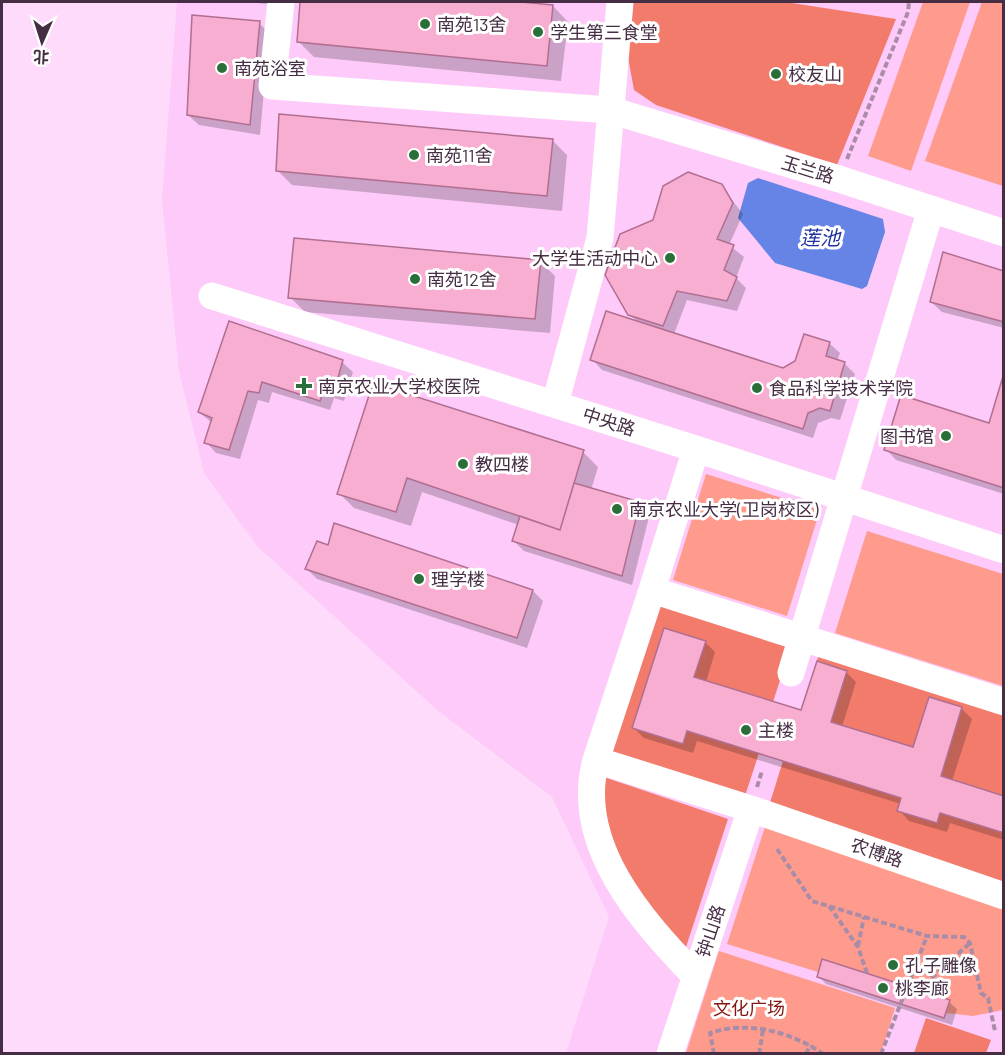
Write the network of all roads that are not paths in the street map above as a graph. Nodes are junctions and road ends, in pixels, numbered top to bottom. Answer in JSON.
{"nodes":[{"id":1,"x":281,"y":2,"type":"edge"},
{"id":2,"x":620,"y":2,"type":"edge"},
{"id":3,"x":610,"y":110,"type":"junction"},
{"id":4,"x":931,"y":209,"type":"junction"},
{"id":5,"x":1004,"y":233,"type":"edge"},
{"id":6,"x":212,"y":296,"type":"dead end"},
{"id":7,"x":555,"y":404,"type":"junction"},
{"id":8,"x":696,"y":449,"type":"junction"},
{"id":9,"x":844,"y":497,"type":"junction"},
{"id":10,"x":1004,"y":550,"type":"edge"},
{"id":11,"x":652,"y":590,"type":"junction"},
{"id":12,"x":802,"y":637,"type":"junction"},
{"id":13,"x":791,"y":673,"type":"dead end"},
{"id":14,"x":1004,"y":702,"type":"edge"},
{"id":15,"x":596,"y":760,"type":"junction"},
{"id":16,"x":751,"y":808,"type":"junction"},
{"id":17,"x":1004,"y":896,"type":"edge"},
{"id":18,"x":695,"y":976,"type":"junction"},
{"id":19,"x":670,"y":1053,"type":"edge"}],
"edges":[{"from":1,"to":3,"type":"lane","name":"玉兰路"},
{"from":2,"to":3,"type":"lane"},
{"from":3,"to":4,"type":"lane","name":"玉兰路"},
{"from":3,"to":7,"type":"lane"},
{"from":4,"to":5,"type":"lane","name":"玉兰路"},
{"from":4,"to":9,"type":"lane"},
{"from":6,"to":7,"type":"lane","name":"中央路"},
{"from":7,"to":8,"type":"lane","name":"中央路"},
{"from":8,"to":9,"type":"lane","name":"中央路"},
{"from":8,"to":11,"type":"lane"},
{"from":9,"to":10,"type":"lane","name":"中央路"},
{"from":9,"to":12,"type":"lane"},
{"from":11,"to":12,"type":"lane"},
{"from":11,"to":15,"type":"lane"},
{"from":12,"to":13,"type":"lane"},
{"from":12,"to":14,"type":"lane"},
{"from":15,"to":16,"type":"lane","name":"农博路"},
{"from":15,"to":18,"type":"lane"},
{"from":16,"to":17,"type":"lane","name":"农博路"},
{"from":16,"to":18,"type":"lane","name":"钟山路"},
{"from":18,"to":19,"type":"lane","name":"钟山路"}]}
